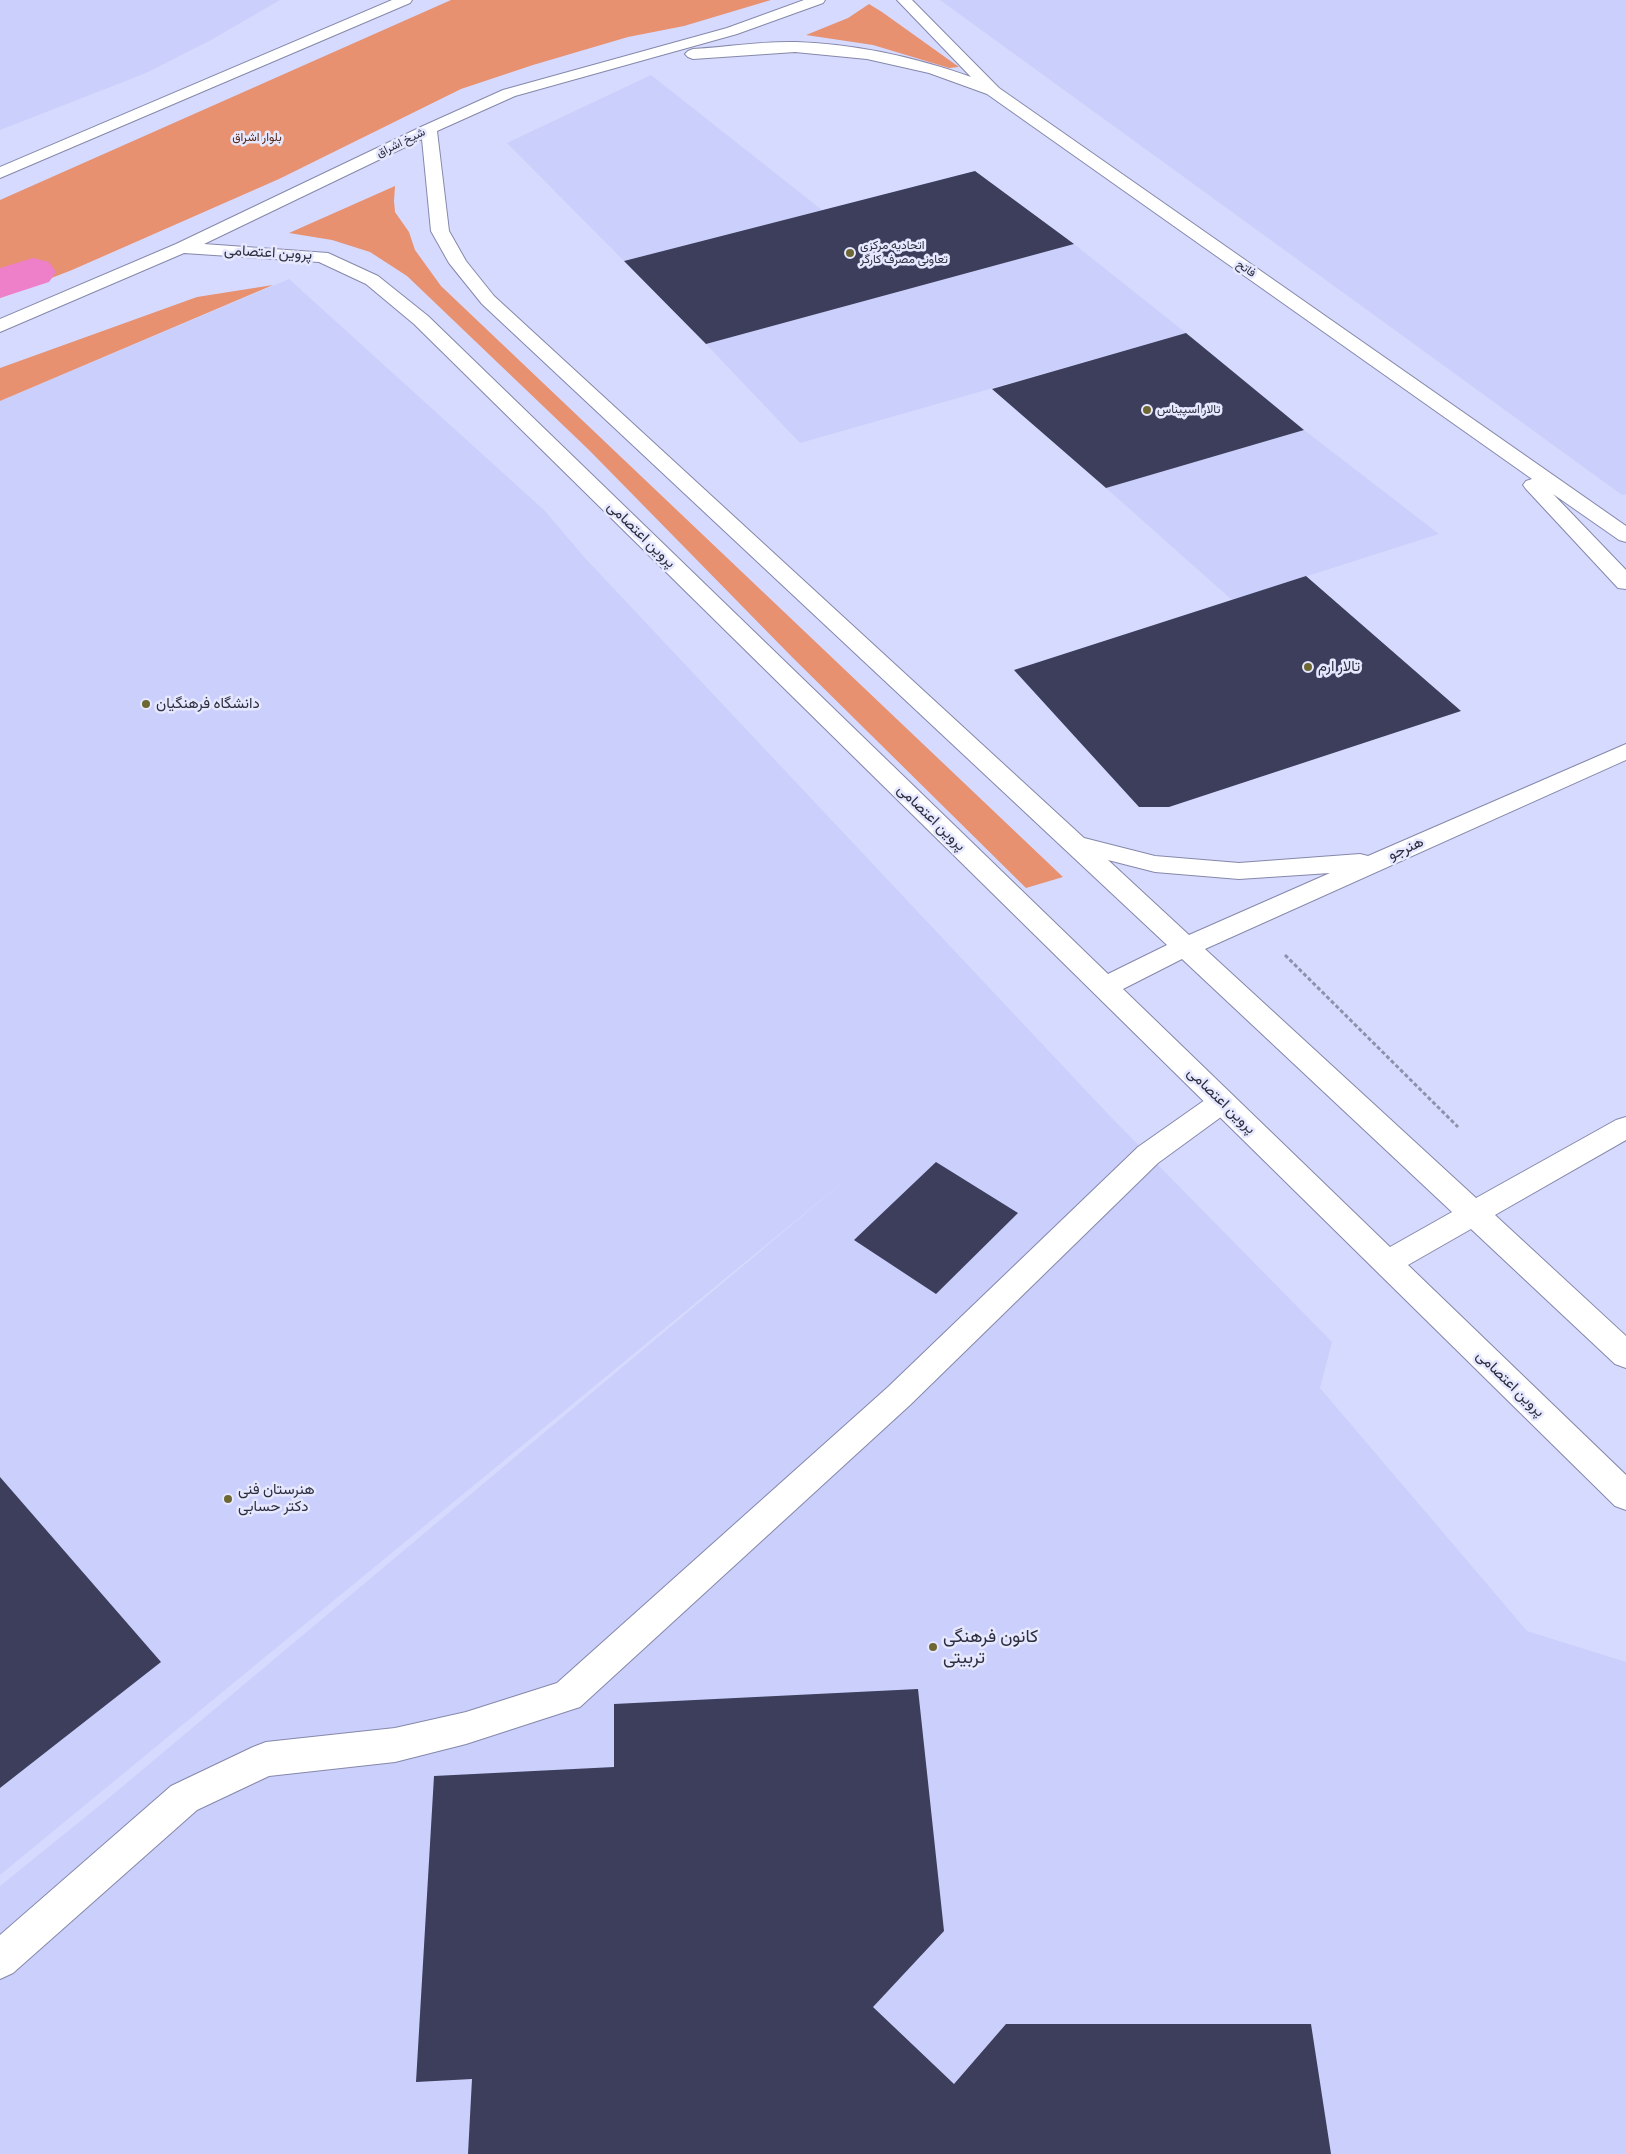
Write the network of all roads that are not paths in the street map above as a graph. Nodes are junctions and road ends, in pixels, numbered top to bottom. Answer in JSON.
{"nodes":[{"id":1,"x":382,"y":0,"type":"edge"},
{"id":2,"x":405,"y":0,"type":"edge"},
{"id":3,"x":818,"y":0,"type":"edge"},
{"id":4,"x":904,"y":0,"type":"edge"},
{"id":5,"x":367,"y":17,"type":"junction"},
{"id":6,"x":642,"y":57,"type":"junction"},
{"id":7,"x":993,"y":91,"type":"junction"},
{"id":8,"x":429,"y":129,"type":"junction"},
{"id":9,"x":0,"y":173,"type":"edge"},
{"id":10,"x":182,"y":248,"type":"junction"},
{"id":11,"x":0,"y":326,"type":"edge"},
{"id":12,"x":1500,"y":448,"type":"junction"},
{"id":13,"x":1626,"y":536,"type":"edge"},
{"id":14,"x":1626,"y":583,"type":"edge"},
{"id":15,"x":1626,"y":751,"type":"edge"},
{"id":16,"x":1073,"y":843,"type":"junction"},
{"id":17,"x":1379,"y":861,"type":"junction"},
{"id":18,"x":1185,"y":947,"type":"junction"},
{"id":19,"x":1104,"y":987,"type":"junction"},
{"id":20,"x":1222,"y":1102,"type":"junction"},
{"id":21,"x":1626,"y":1127,"type":"edge"},
{"id":22,"x":1473,"y":1213,"type":"junction"},
{"id":23,"x":1386,"y":1263,"type":"junction"},
{"id":24,"x":1626,"y":1355,"type":"edge"},
{"id":25,"x":1626,"y":1496,"type":"edge"},
{"id":26,"x":0,"y":1960,"type":"edge"}],
"edges":[{"from":1,"to":5,"type":"main road"},
{"from":2,"to":5,"type":"main road"},
{"from":3,"to":6,"type":"main road","name":"شیخ اشراق"},
{"from":4,"to":7,"type":"main road"},
{"from":5,"to":9,"type":"main road"},
{"from":6,"to":7,"type":"main road"},
{"from":6,"to":8,"type":"main road","name":"شیخ اشراق"},
{"from":7,"to":12,"type":"main road","name":"فاتح"},
{"from":8,"to":10,"type":"main road","name":"شیخ اشراق"},
{"from":8,"to":16,"type":"main road"},
{"from":10,"to":11,"type":"main road","name":"شیخ اشراق"},
{"from":10,"to":19,"type":"main road","name":"پروین اعتصامی"},
{"from":12,"to":13,"type":"main road"},
{"from":12,"to":14,"type":"main road"},
{"from":15,"to":17,"type":"main road","name":"هنرجو"},
{"from":16,"to":17,"type":"main road"},
{"from":16,"to":18,"type":"main road"},
{"from":17,"to":18,"type":"main road","name":"هنرجو"},
{"from":18,"to":19,"type":"main road","name":"هنرجو"},
{"from":18,"to":22,"type":"main road"},
{"from":19,"to":20,"type":"main road","name":"پروین اعتصامی"},
{"from":20,"to":23,"type":"main road","name":"پروین اعتصامی"},
{"from":20,"to":26,"type":"main road"},
{"from":21,"to":22,"type":"main road"},
{"from":22,"to":23,"type":"main road"},
{"from":22,"to":24,"type":"main road"},
{"from":23,"to":25,"type":"main road","name":"پروین اعتصامی"}]}
